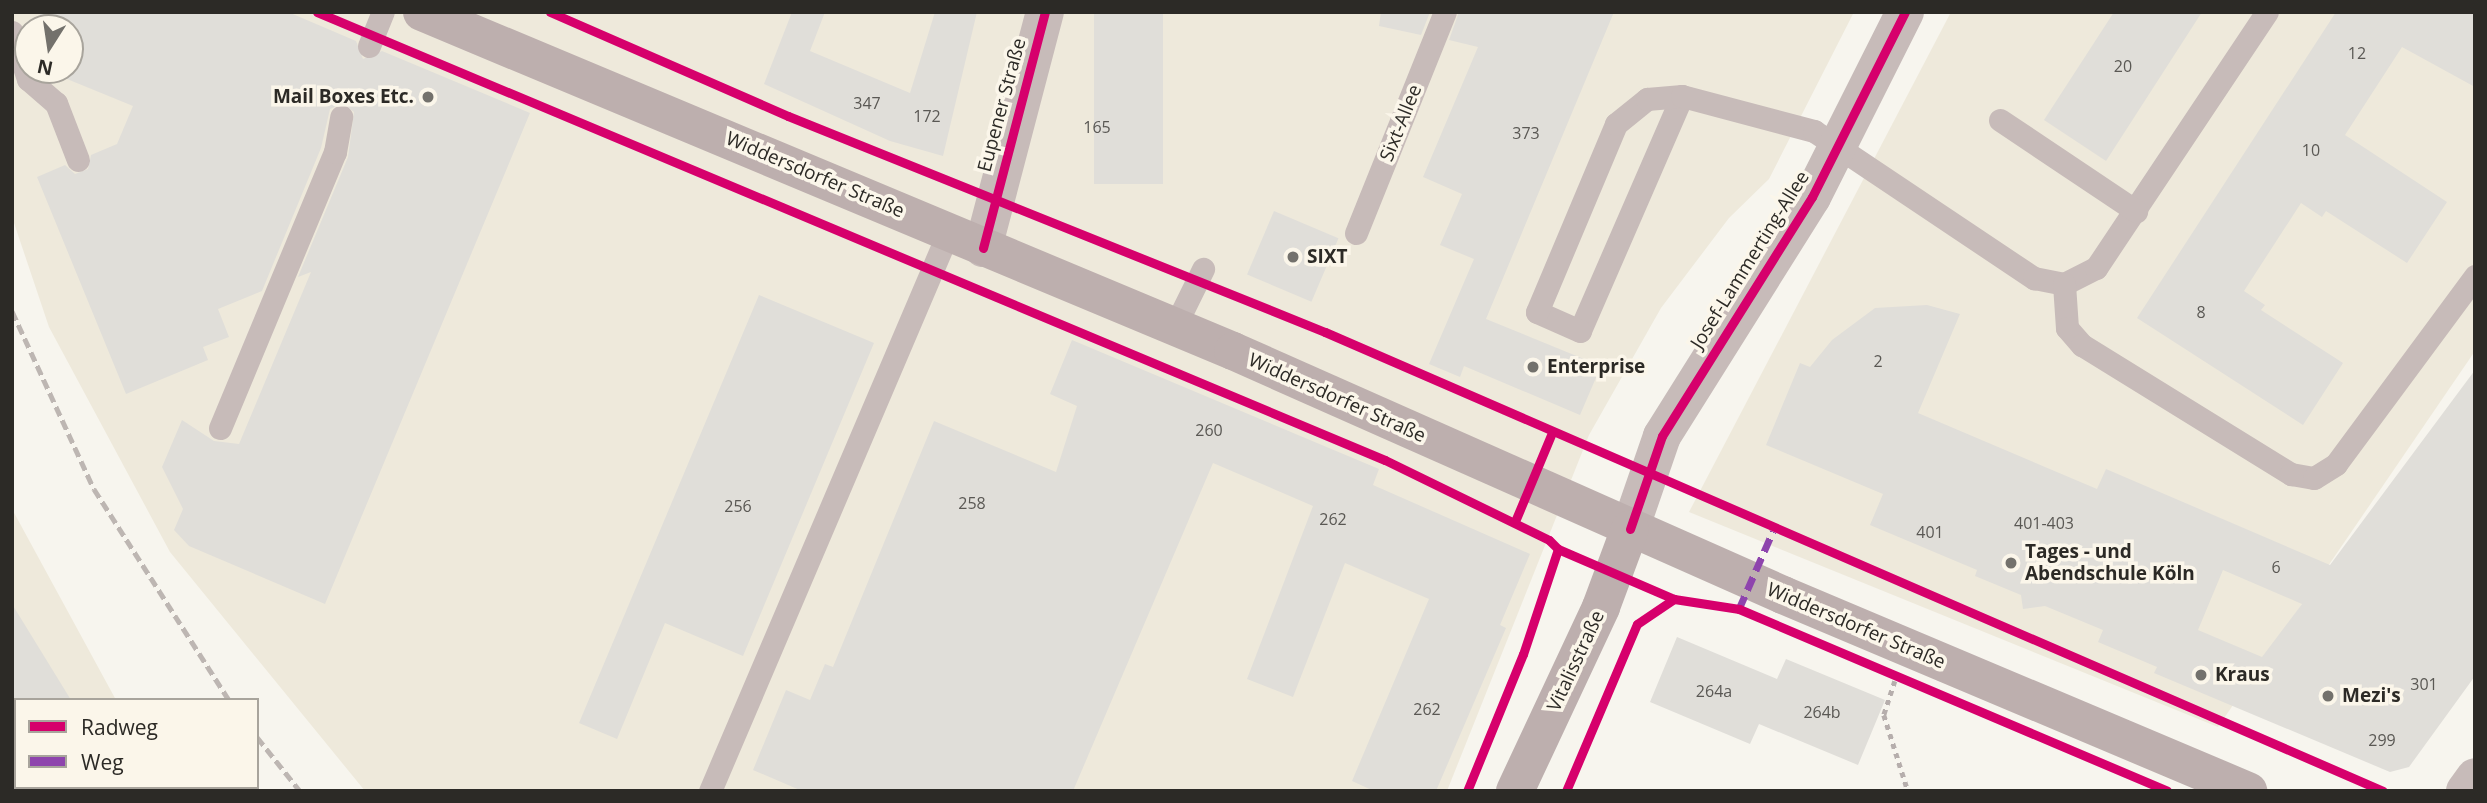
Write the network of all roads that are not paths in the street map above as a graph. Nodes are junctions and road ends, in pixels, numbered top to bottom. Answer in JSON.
{"nodes":[{"id":1,"x":16,"y":12,"type":"edge"},
{"id":2,"x":383,"y":12,"type":"edge"},
{"id":3,"x":422,"y":12,"type":"edge"},
{"id":4,"x":1045,"y":12,"type":"edge"},
{"id":5,"x":1445,"y":12,"type":"edge"},
{"id":6,"x":1905,"y":12,"type":"edge"},
{"id":7,"x":2267,"y":12,"type":"edge"},
{"id":8,"x":12,"y":22,"type":"edge"},
{"id":9,"x":12,"y":32,"type":"edge"},
{"id":10,"x":369,"y":46,"type":"dead end"},
{"id":11,"x":1682,"y":96,"type":"junction"},
{"id":12,"x":341,"y":117,"type":"dead end"},
{"id":13,"x":2000,"y":120,"type":"dead end"},
{"id":14,"x":1839,"y":148,"type":"junction"},
{"id":15,"x":78,"y":160,"type":"dead end"},
{"id":16,"x":2136,"y":211,"type":"junction"},
{"id":17,"x":948,"y":233,"type":"junction"},
{"id":18,"x":1356,"y":233,"type":"dead end"},
{"id":19,"x":983,"y":248,"type":"junction"},
{"id":20,"x":1203,"y":269,"type":"dead end"},
{"id":21,"x":2475,"y":276,"type":"edge"},
{"id":22,"x":2064,"y":284,"type":"junction"},
{"id":23,"x":1174,"y":328,"type":"junction"},
{"id":24,"x":220,"y":428,"type":"dead end"},
{"id":25,"x":1630,"y":529,"type":"junction"},
{"id":26,"x":2475,"y":777,"type":"edge"},
{"id":27,"x":710,"y":791,"type":"edge"},
{"id":28,"x":1516,"y":791,"type":"edge"},
{"id":29,"x":2248,"y":791,"type":"edge"},
{"id":30,"x":2465,"y":791,"type":"edge"}],
"edges":[{"from":1,"to":8,"type":"lane"},
{"from":2,"to":10,"type":"lane"},
{"from":3,"to":17,"type":"main road","name":"Widdersdorfer Straße"},
{"from":4,"to":19,"type":"street","name":"Eupener Straße"},
{"from":5,"to":18,"type":"lane","name":"Sixt-Allee"},
{"from":6,"to":14,"type":"street","name":"Josef-Lammerting-Allee"},
{"from":7,"to":16,"type":"lane"},
{"from":9,"to":15,"type":"lane"},
{"from":11,"to":11,"type":"lane"},
{"from":11,"to":14,"type":"lane"},
{"from":12,"to":24,"type":"lane"},
{"from":13,"to":16,"type":"lane"},
{"from":14,"to":22,"type":"lane"},
{"from":14,"to":25,"type":"street","name":"Josef-Lammerting-Allee"},
{"from":16,"to":22,"type":"lane"},
{"from":17,"to":19,"type":"main road","name":"Widdersdorfer Straße"},
{"from":17,"to":27,"type":"lane"},
{"from":19,"to":23,"type":"main road","name":"Widdersdorfer Straße"},
{"from":20,"to":23,"type":"lane"},
{"from":21,"to":22,"type":"lane"},
{"from":23,"to":25,"type":"main road","name":"Widdersdorfer Straße"},
{"from":25,"to":28,"type":"main road","name":"Vitalisstraße"},
{"from":25,"to":29,"type":"main road","name":"Widdersdorfer Straße"},
{"from":26,"to":30,"type":"street"}]}
